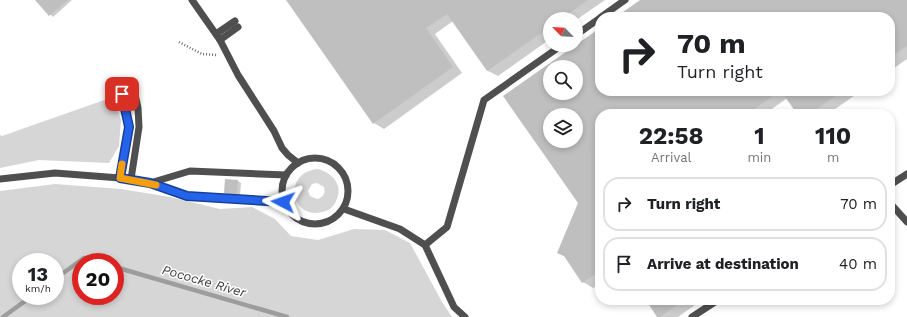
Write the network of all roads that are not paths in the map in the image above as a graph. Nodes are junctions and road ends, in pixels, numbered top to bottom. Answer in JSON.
{"nodes":[{"id":1,"x":192,"y":0,"type":"edge"},
{"id":2,"x":625,"y":0,"type":"edge"},
{"id":3,"x":607,"y":12,"type":"edge"},
{"id":4,"x":595,"y":21,"type":"edge"},
{"id":5,"x":236,"y":24,"type":"dead end"},
{"id":6,"x":583,"y":30,"type":"edge"},
{"id":7,"x":218,"y":37,"type":"junction"},
{"id":8,"x":552,"y":52,"type":"edge"},
{"id":9,"x":134,"y":90,"type":"dead end"},
{"id":10,"x":122,"y":94,"type":"dead end"},
{"id":11,"x":298,"y":162,"type":"junction"},
{"id":12,"x":907,"y":174,"type":"edge"},
{"id":13,"x":286,"y":175,"type":"junction"},
{"id":14,"x":120,"y":178,"type":"junction"},
{"id":15,"x":131,"y":179,"type":"junction"},
{"id":16,"x":0,"y":180,"type":"edge"},
{"id":17,"x":895,"y":182,"type":"edge"},
{"id":18,"x":150,"y":183,"type":"junction"},
{"id":19,"x":283,"y":202,"type":"junction"},
{"id":20,"x":344,"y":209,"type":"junction"},
{"id":21,"x":895,"y":209,"type":"edge"},
{"id":22,"x":907,"y":222,"type":"edge"},
{"id":23,"x":425,"y":245,"type":"junction"},
{"id":24,"x":710,"y":305,"type":"edge"},
{"id":25,"x":465,"y":317,"type":"edge"},
{"id":26,"x":692,"y":317,"type":"edge"}],
"edges":[{"from":1,"to":7,"type":"lane"},
{"from":2,"to":3,"type":"lane"},
{"from":4,"to":6,"type":"lane"},
{"from":5,"to":7,"type":"lane"},
{"from":7,"to":11,"type":"lane"},
{"from":8,"to":23,"type":"lane"},
{"from":9,"to":15,"type":"lane"},
{"from":10,"to":14,"type":"lane"},
{"from":11,"to":13,"type":"lane"},
{"from":11,"to":20,"type":"lane"},
{"from":12,"to":17,"type":"lane"},
{"from":13,"to":18,"type":"lane"},
{"from":13,"to":19,"type":"lane"},
{"from":14,"to":15,"type":"lane"},
{"from":14,"to":16,"type":"lane"},
{"from":15,"to":18,"type":"lane"},
{"from":18,"to":19,"type":"lane"},
{"from":19,"to":20,"type":"lane"},
{"from":20,"to":23,"type":"lane"},
{"from":21,"to":22,"type":"lane"},
{"from":23,"to":25,"type":"lane"},
{"from":24,"to":26,"type":"lane"}]}
